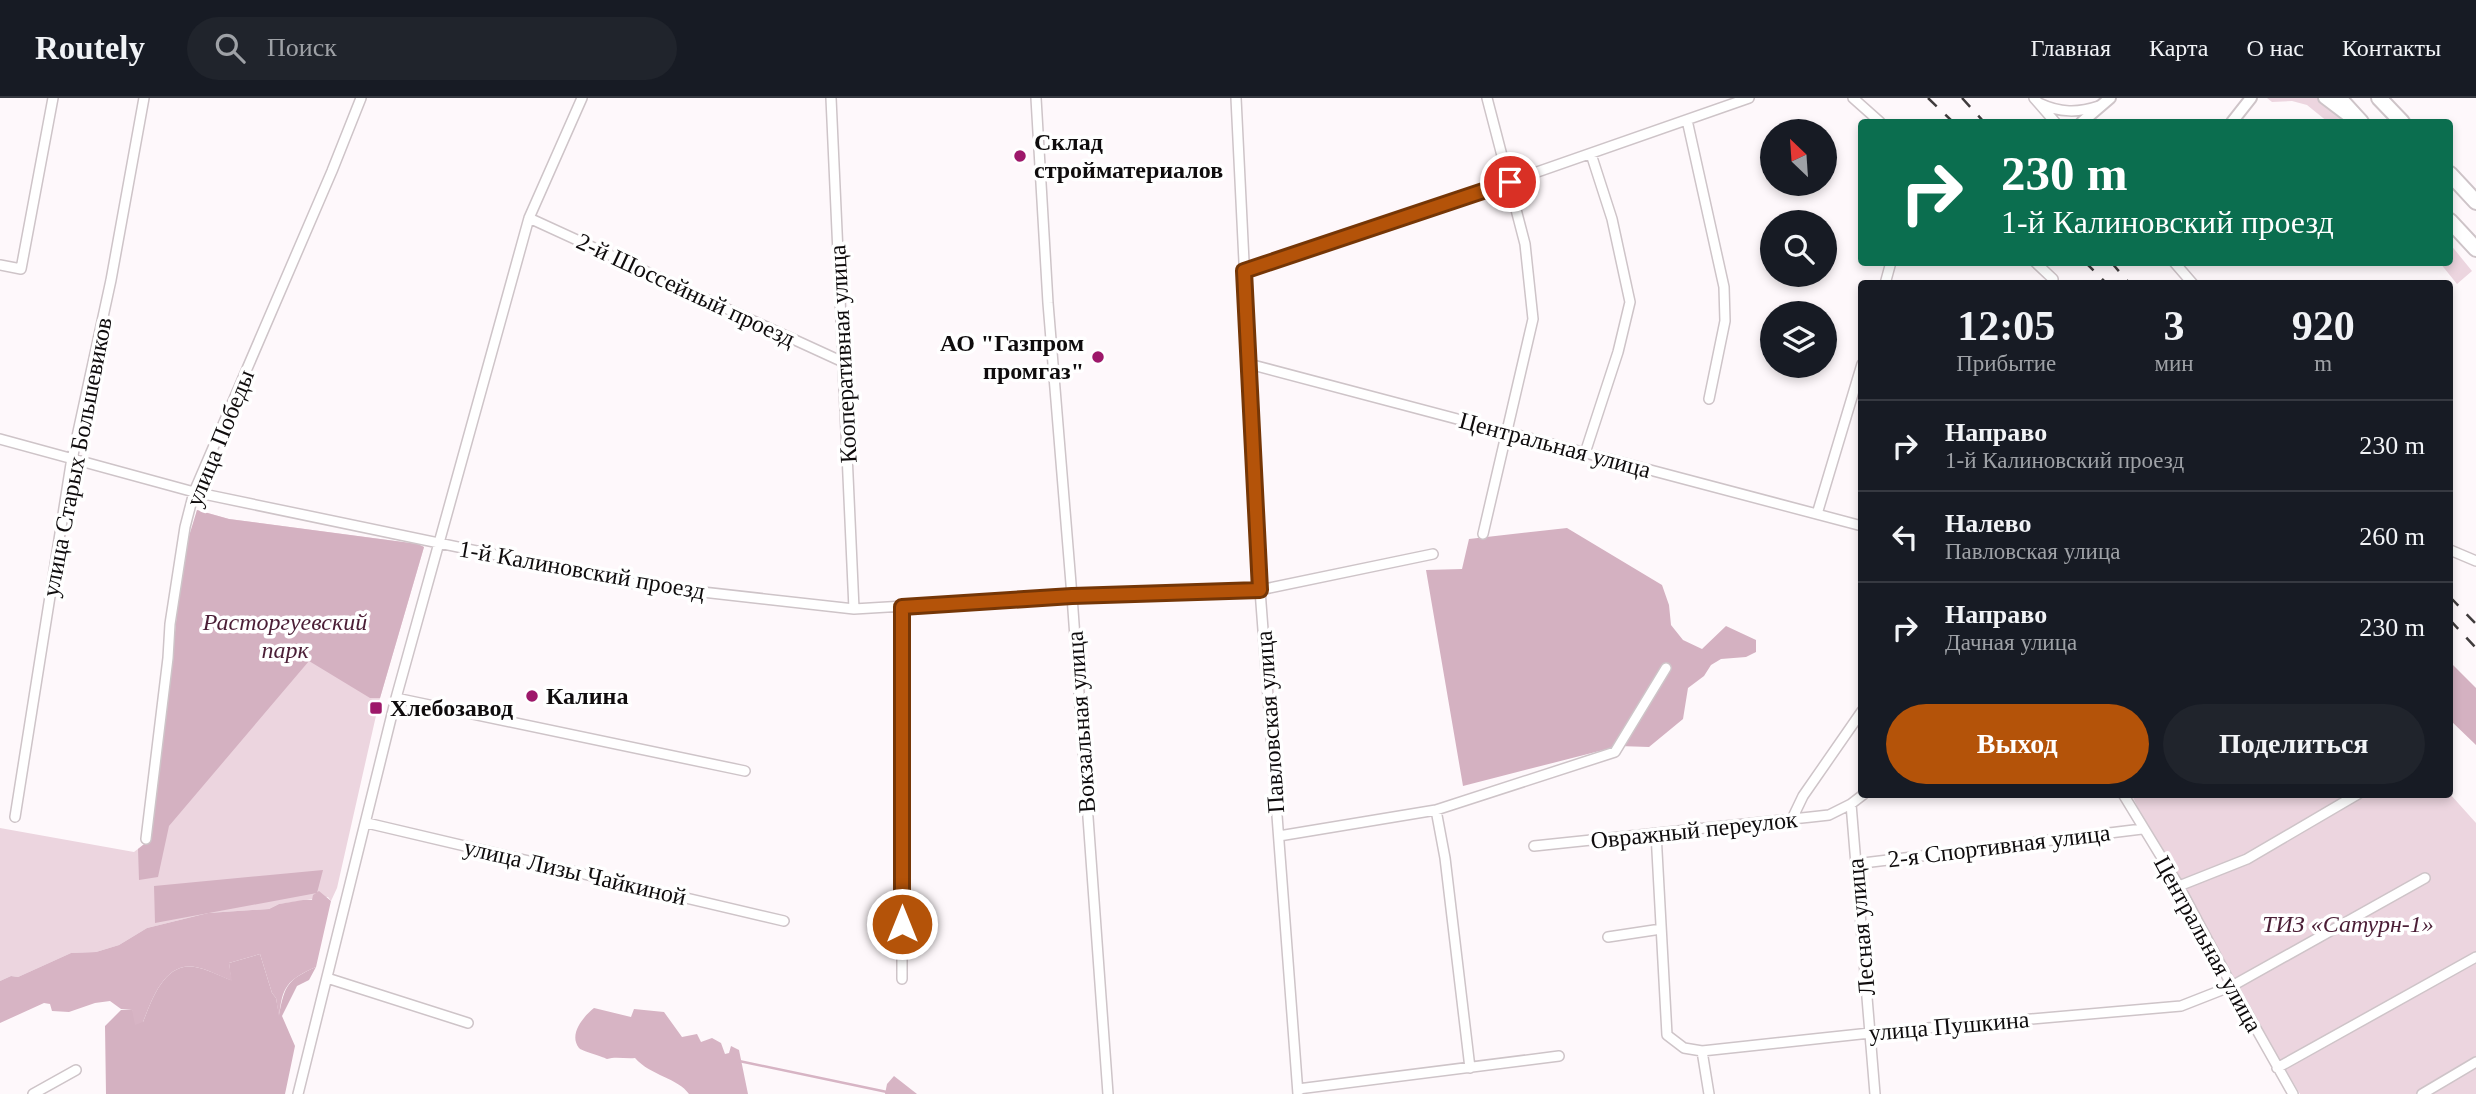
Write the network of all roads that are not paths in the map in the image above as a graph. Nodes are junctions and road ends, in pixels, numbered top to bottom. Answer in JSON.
{"nodes":[{"id":1,"x":53,"y":98,"type":"edge"},
{"id":2,"x":144,"y":98,"type":"edge"},
{"id":3,"x":360,"y":98,"type":"edge"},
{"id":4,"x":582,"y":98,"type":"edge"},
{"id":5,"x":831,"y":98,"type":"edge"},
{"id":6,"x":1036,"y":98,"type":"edge"},
{"id":7,"x":1236,"y":98,"type":"edge"},
{"id":8,"x":1487,"y":98,"type":"edge"},
{"id":9,"x":1749,"y":98,"type":"edge"},
{"id":10,"x":1853,"y":98,"type":"edge"},
{"id":11,"x":2242,"y":98,"type":"edge"},
{"id":12,"x":2251,"y":98,"type":"edge"},
{"id":13,"x":2325,"y":98,"type":"edge"},
{"id":14,"x":2339,"y":98,"type":"edge"},
{"id":15,"x":2379,"y":98,"type":"edge"},
{"id":16,"x":2036,"y":101,"type":"edge"},
{"id":17,"x":2105,"y":102,"type":"edge"},
{"id":18,"x":1877,"y":119,"type":"edge"},
{"id":19,"x":2053,"y":119,"type":"edge"},
{"id":20,"x":2085,"y":119,"type":"edge"},
{"id":21,"x":2093,"y":119,"type":"edge"},
{"id":22,"x":2234,"y":119,"type":"edge"},
{"id":23,"x":2355,"y":119,"type":"edge"},
{"id":24,"x":2356,"y":119,"type":"edge"},
{"id":25,"x":2399,"y":119,"type":"edge"},
{"id":26,"x":1686,"y":121,"type":"junction"},
{"id":27,"x":1591,"y":154,"type":"junction"},
{"id":28,"x":2453,"y":177,"type":"edge"},
{"id":29,"x":1510,"y":182,"type":"junction"},
{"id":30,"x":2476,"y":202,"type":"edge"},
{"id":31,"x":528,"y":218,"type":"junction"},
{"id":32,"x":2453,"y":224,"type":"edge"},
{"id":33,"x":2476,"y":249,"type":"edge"},
{"id":34,"x":0,"y":265,"type":"edge"},
{"id":35,"x":2039,"y":266,"type":"edge"},
{"id":36,"x":2178,"y":266,"type":"edge"},
{"id":37,"x":1244,"y":271,"type":"junction"},
{"id":38,"x":2051,"y":280,"type":"edge"},
{"id":39,"x":2190,"y":280,"type":"edge"},
{"id":40,"x":843,"y":362,"type":"junction"},
{"id":41,"x":1249,"y":364,"type":"junction"},
{"id":42,"x":1858,"y":377,"type":"edge"},
{"id":43,"x":1709,"y":399,"type":"dead end"},
{"id":44,"x":1508,"y":432,"type":"junction"},
{"id":45,"x":0,"y":439,"type":"edge"},
{"id":46,"x":1585,"y":453,"type":"junction"},
{"id":47,"x":73,"y":458,"type":"junction"},
{"id":48,"x":194,"y":492,"type":"junction"},
{"id":49,"x":1817,"y":514,"type":"junction"},
{"id":50,"x":1858,"y":525,"type":"edge"},
{"id":51,"x":1483,"y":534,"type":"dead end"},
{"id":52,"x":437,"y":543,"type":"junction"},
{"id":53,"x":2453,"y":551,"type":"edge"},
{"id":54,"x":1433,"y":554,"type":"dead end"},
{"id":55,"x":2476,"y":561,"type":"edge"},
{"id":56,"x":1260,"y":590,"type":"junction"},
{"id":57,"x":1072,"y":596,"type":"junction"},
{"id":58,"x":902,"y":607,"type":"junction"},
{"id":59,"x":854,"y":609,"type":"junction"},
{"id":60,"x":1666,"y":668,"type":"dead end"},
{"id":61,"x":396,"y":698,"type":"junction"},
{"id":62,"x":1858,"y":717,"type":"edge"},
{"id":63,"x":745,"y":771,"type":"dead end"},
{"id":64,"x":1859,"y":798,"type":"edge"},
{"id":65,"x":2125,"y":798,"type":"edge"},
{"id":66,"x":2351,"y":798,"type":"edge"},
{"id":67,"x":1852,"y":803,"type":"junction"},
{"id":68,"x":1436,"y":810,"type":"junction"},
{"id":69,"x":15,"y":817,"type":"dead end"},
{"id":70,"x":1792,"y":820,"type":"junction"},
{"id":71,"x":367,"y":823,"type":"junction"},
{"id":72,"x":2142,"y":829,"type":"junction"},
{"id":73,"x":1656,"y":832,"type":"junction"},
{"id":74,"x":1279,"y":836,"type":"junction"},
{"id":75,"x":146,"y":839,"type":"dead end"},
{"id":76,"x":1534,"y":846,"type":"dead end"},
{"id":77,"x":1855,"y":863,"type":"junction"},
{"id":78,"x":2425,"y":878,"type":"dead end"},
{"id":79,"x":2179,"y":886,"type":"junction"},
{"id":80,"x":784,"y":920,"type":"dead end"},
{"id":81,"x":1661,"y":929,"type":"junction"},
{"id":82,"x":1608,"y":937,"type":"dead end"},
{"id":83,"x":2476,"y":957,"type":"edge"},
{"id":84,"x":327,"y":978,"type":"junction"},
{"id":85,"x":902,"y":979,"type":"dead end"},
{"id":86,"x":2232,"y":986,"type":"junction"},
{"id":87,"x":468,"y":1023,"type":"dead end"},
{"id":88,"x":1870,"y":1033,"type":"junction"},
{"id":89,"x":1702,"y":1051,"type":"junction"},
{"id":90,"x":1559,"y":1056,"type":"dead end"},
{"id":91,"x":2476,"y":1062,"type":"edge"},
{"id":92,"x":1470,"y":1068,"type":"junction"},
{"id":93,"x":2277,"y":1068,"type":"junction"},
{"id":94,"x":76,"y":1070,"type":"dead end"},
{"id":95,"x":1298,"y":1091,"type":"edge"},
{"id":96,"x":301,"y":1093,"type":"edge"},
{"id":97,"x":33,"y":1094,"type":"edge"},
{"id":98,"x":1108,"y":1094,"type":"edge"},
{"id":99,"x":1709,"y":1094,"type":"edge"},
{"id":100,"x":1875,"y":1094,"type":"edge"},
{"id":101,"x":2293,"y":1094,"type":"edge"},
{"id":102,"x":2422,"y":1094,"type":"edge"}],
"edges":[{"from":1,"to":34,"type":"street"},
{"from":2,"to":47,"type":"street","name":"улица Старых Большевиков"},
{"from":3,"to":48,"type":"street","name":"улица Победы"},
{"from":4,"to":31,"type":"street"},
{"from":5,"to":40,"type":"street","name":"Кооперативная улица"},
{"from":6,"to":57,"type":"street","name":"Вокзальная улица"},
{"from":7,"to":37,"type":"street","name":"Павловская улица"},
{"from":8,"to":29,"type":"street"},
{"from":9,"to":26,"type":"street"},
{"from":10,"to":18,"type":"street"},
{"from":11,"to":22,"type":"main road"},
{"from":12,"to":22,"type":"main road"},
{"from":13,"to":23,"type":"main road"},
{"from":14,"to":24,"type":"highway"},
{"from":15,"to":25,"type":"highway"},
{"from":16,"to":17,"type":"street"},
{"from":16,"to":19,"type":"street"},
{"from":17,"to":20,"type":"main road"},
{"from":17,"to":21,"type":"main road"},
{"from":26,"to":27,"type":"street"},
{"from":26,"to":43,"type":"street"},
{"from":27,"to":29,"type":"street"},
{"from":27,"to":46,"type":"street"},
{"from":28,"to":30,"type":"highway"},
{"from":29,"to":37,"type":"street"},
{"from":29,"to":44,"type":"street"},
{"from":31,"to":40,"type":"street","name":"2-й Шоссейный проезд"},
{"from":31,"to":52,"type":"street"},
{"from":32,"to":33,"type":"highway"},
{"from":35,"to":38,"type":"street"},
{"from":36,"to":39,"type":"street"},
{"from":37,"to":41,"type":"street","name":"Павловская улица"},
{"from":40,"to":59,"type":"street","name":"Кооперативная улица"},
{"from":41,"to":44,"type":"street","name":"Центральная улица"},
{"from":41,"to":56,"type":"street","name":"Павловская улица"},
{"from":42,"to":49,"type":"street"},
{"from":44,"to":46,"type":"street","name":"Центральная улица"},
{"from":44,"to":51,"type":"street"},
{"from":45,"to":47,"type":"street","name":"1-й Калиновский проезд"},
{"from":46,"to":49,"type":"street","name":"Центральная улица"},
{"from":47,"to":48,"type":"street","name":"1-й Калиновский проезд"},
{"from":47,"to":69,"type":"street","name":"улица Старых Большевиков"},
{"from":48,"to":52,"type":"street","name":"1-й Калиновский проезд"},
{"from":48,"to":75,"type":"street","name":"улица Победы"},
{"from":49,"to":50,"type":"street","name":"Центральная улица"},
{"from":52,"to":59,"type":"street","name":"1-й Калиновский проезд"},
{"from":52,"to":61,"type":"street"},
{"from":53,"to":55,"type":"street"},
{"from":54,"to":56,"type":"street","name":"1-й Калиновский проезд"},
{"from":56,"to":57,"type":"street","name":"1-й Калиновский проезд"},
{"from":56,"to":74,"type":"street","name":"Павловская улица"},
{"from":57,"to":58,"type":"street","name":"1-й Калиновский проезд"},
{"from":57,"to":98,"type":"street","name":"Вокзальная улица"},
{"from":58,"to":59,"type":"street","name":"1-й Калиновский проезд"},
{"from":58,"to":85,"type":"street"},
{"from":60,"to":68,"type":"street"},
{"from":61,"to":63,"type":"street"},
{"from":61,"to":71,"type":"street"},
{"from":62,"to":70,"type":"street"},
{"from":64,"to":67,"type":"street","name":"Овражный переулок"},
{"from":65,"to":72,"type":"street","name":"Центральная улица"},
{"from":66,"to":79,"type":"street"},
{"from":67,"to":70,"type":"street","name":"Овражный переулок"},
{"from":67,"to":77,"type":"street","name":"Лесная улица"},
{"from":68,"to":74,"type":"street"},
{"from":68,"to":92,"type":"street"},
{"from":70,"to":73,"type":"street","name":"Овражный переулок"},
{"from":71,"to":80,"type":"street","name":"улица Лизы Чайкиной"},
{"from":71,"to":84,"type":"street"},
{"from":72,"to":77,"type":"street","name":"2-я Спортивная улица"},
{"from":72,"to":79,"type":"street","name":"Центральная улица"},
{"from":73,"to":76,"type":"street","name":"Овражный переулок"},
{"from":73,"to":81,"type":"street"},
{"from":74,"to":95,"type":"street","name":"Павловская улица"},
{"from":77,"to":88,"type":"street","name":"Лесная улица"},
{"from":78,"to":86,"type":"street","name":"улица Пушкина"},
{"from":79,"to":86,"type":"street","name":"Центральная улица"},
{"from":81,"to":82,"type":"street"},
{"from":81,"to":89,"type":"street","name":"улица Пушкина"},
{"from":83,"to":93,"type":"street"},
{"from":84,"to":87,"type":"street"},
{"from":84,"to":96,"type":"street"},
{"from":86,"to":88,"type":"street","name":"улица Пушкина"},
{"from":86,"to":93,"type":"street","name":"Центральная улица"},
{"from":88,"to":89,"type":"street","name":"улица Пушкина"},
{"from":88,"to":100,"type":"street","name":"Лесная улица"},
{"from":89,"to":99,"type":"street"},
{"from":90,"to":92,"type":"street"},
{"from":91,"to":102,"type":"street"},
{"from":92,"to":95,"type":"street"},
{"from":93,"to":101,"type":"street","name":"Центральная улица"},
{"from":94,"to":97,"type":"street"}]}
